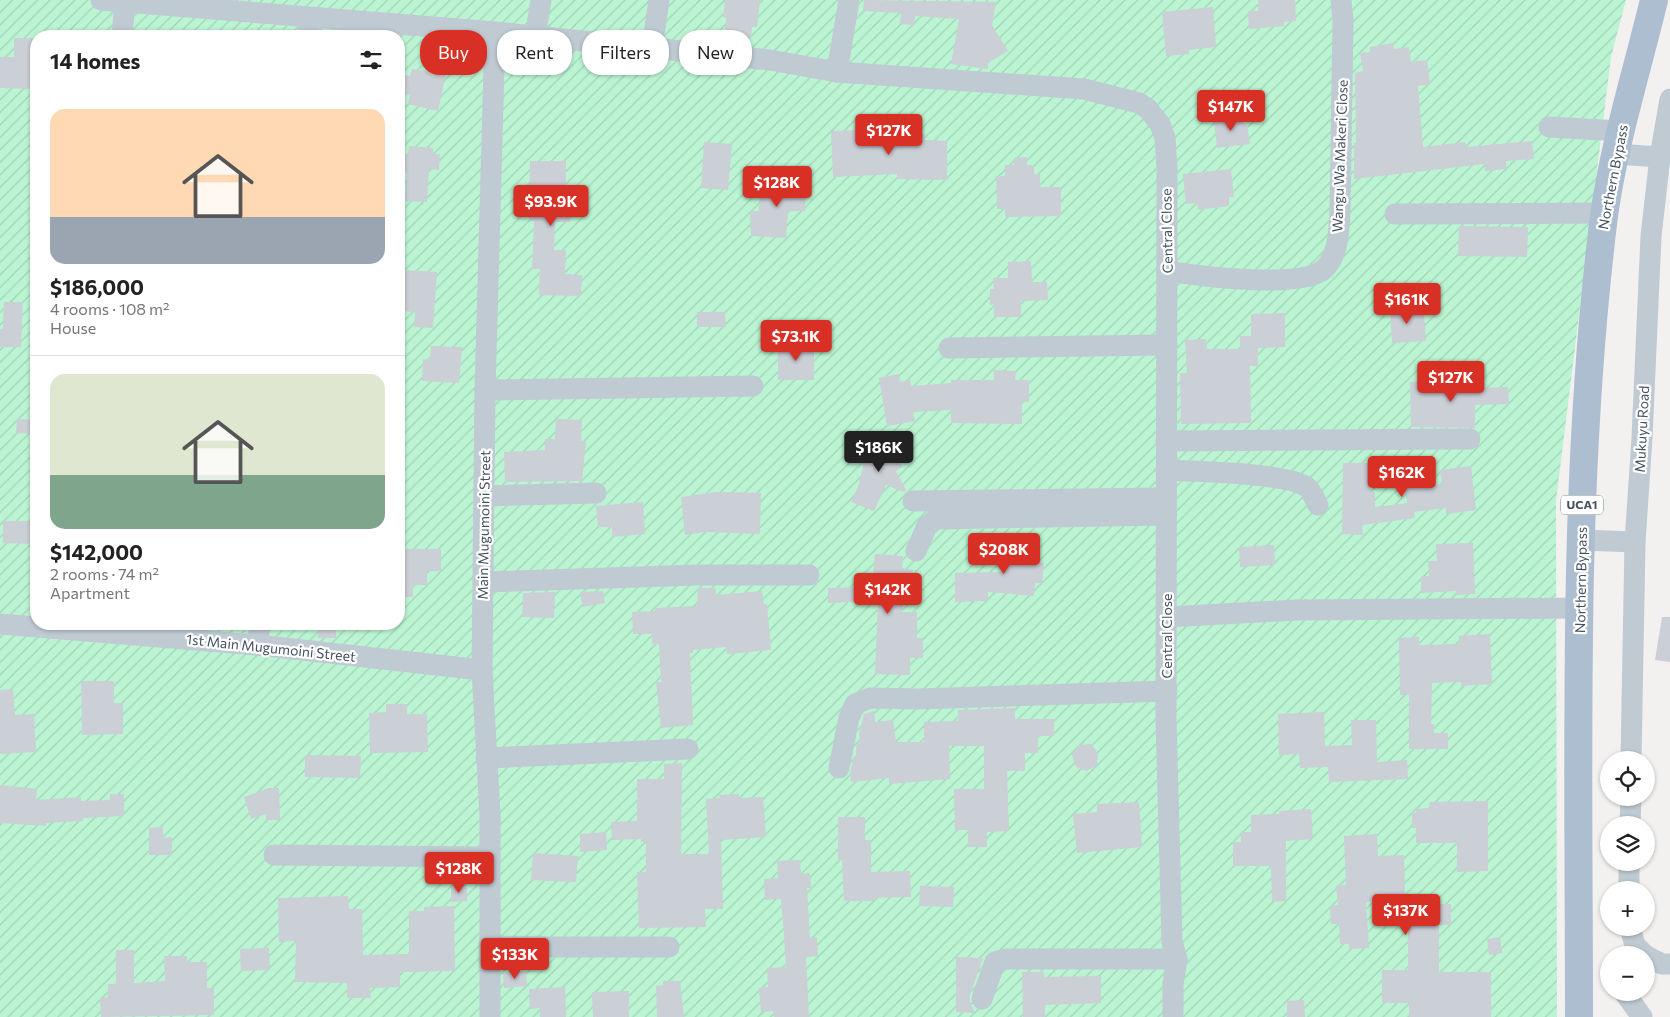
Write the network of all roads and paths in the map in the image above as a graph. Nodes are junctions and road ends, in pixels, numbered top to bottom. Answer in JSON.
{"nodes":[{"id":1,"x":101,"y":0,"type":"edge"},
{"id":2,"x":541,"y":0,"type":"edge"},
{"id":3,"x":659,"y":0,"type":"edge"},
{"id":4,"x":848,"y":0,"type":"edge"},
{"id":5,"x":1341,"y":0,"type":"edge"},
{"id":6,"x":1654,"y":0,"type":"edge"},
{"id":7,"x":125,"y":2,"type":"junction"},
{"id":8,"x":309,"y":27,"type":"edge"},
{"id":9,"x":123,"y":30,"type":"edge"},
{"id":10,"x":536,"y":30,"type":"edge"},
{"id":11,"x":655,"y":30,"type":"edge"},
{"id":12,"x":495,"y":32,"type":"joint"},
{"id":13,"x":669,"y":50,"type":"edge"},
{"id":14,"x":837,"y":72,"type":"junction"},
{"id":15,"x":1670,"y":99,"type":"edge"},
{"id":16,"x":1550,"y":127,"type":"dead end"},
{"id":17,"x":1619,"y":142,"type":"junction"},
{"id":18,"x":1660,"y":157,"type":"junction"},
{"id":19,"x":1605,"y":213,"type":"junction"},
{"id":20,"x":1395,"y":214,"type":"dead end"},
{"id":21,"x":1167,"y":271,"type":"junction"},
{"id":22,"x":1167,"y":344,"type":"junction"},
{"id":23,"x":949,"y":348,"type":"dead end"},
{"id":24,"x":753,"y":386,"type":"dead end"},
{"id":25,"x":485,"y":390,"type":"junction"},
{"id":26,"x":1470,"y":439,"type":"dead end"},
{"id":27,"x":1166,"y":441,"type":"junction"},
{"id":28,"x":1166,"y":470,"type":"junction"},
{"id":29,"x":596,"y":493,"type":"dead end"},
{"id":30,"x":484,"y":496,"type":"junction"},
{"id":31,"x":913,"y":501,"type":"dead end"},
{"id":32,"x":1318,"y":505,"type":"dead end"},
{"id":33,"x":1166,"y":507,"type":"junction"},
{"id":34,"x":1581,"y":540,"type":"junction"},
{"id":35,"x":1635,"y":542,"type":"junction"},
{"id":36,"x":916,"y":551,"type":"dead end"},
{"id":37,"x":809,"y":575,"type":"dead end"},
{"id":38,"x":484,"y":582,"type":"junction"},
{"id":39,"x":1579,"y":608,"type":"junction"},
{"id":40,"x":1167,"y":618,"type":"junction"},
{"id":41,"x":0,"y":624,"type":"edge"},
{"id":42,"x":30,"y":625,"type":"edge"},
{"id":43,"x":109,"y":630,"type":"edge"},
{"id":44,"x":259,"y":630,"type":"edge"},
{"id":45,"x":257,"y":645,"type":"junction"},
{"id":46,"x":482,"y":670,"type":"junction"},
{"id":47,"x":1166,"y":691,"type":"junction"},
{"id":48,"x":688,"y":750,"type":"dead end"},
{"id":49,"x":1631,"y":751,"type":"edge"},
{"id":50,"x":486,"y":758,"type":"junction"},
{"id":51,"x":839,"y":768,"type":"dead end"},
{"id":52,"x":274,"y":855,"type":"dead end"},
{"id":53,"x":490,"y":857,"type":"junction"},
{"id":54,"x":491,"y":947,"type":"junction"},
{"id":55,"x":669,"y":947,"type":"dead end"},
{"id":56,"x":1177,"y":959,"type":"junction"},
{"id":57,"x":1655,"y":960,"type":"edge"},
{"id":58,"x":1670,"y":964,"type":"edge"},
{"id":59,"x":982,"y":999,"type":"dead end"},
{"id":60,"x":1630,"y":1001,"type":"edge"},
{"id":61,"x":490,"y":1017,"type":"edge"},
{"id":62,"x":1173,"y":1017,"type":"edge"},
{"id":63,"x":1579,"y":1017,"type":"edge"},
{"id":64,"x":1642,"y":1017,"type":"edge"}],
"edges":[{"from":1,"to":7,"type":"street","name":"Central Close"},
{"from":2,"to":10,"type":"street"},
{"from":3,"to":11,"type":"street"},
{"from":4,"to":14,"type":"street"},
{"from":5,"to":21,"type":"street","name":"Wangu Wa Makeri Close"},
{"from":6,"to":17,"type":"main road","name":"Northern Bypass","number":"UCA1"},
{"from":7,"to":8,"type":"street","name":"Central Close"},
{"from":7,"to":9,"type":"street"},
{"from":8,"to":12,"type":"street","name":"Central Close"},
{"from":12,"to":25,"type":"street","name":"Main Mugumoini Street"},
{"from":13,"to":14,"type":"street","name":"Central Close"},
{"from":14,"to":21,"type":"street","name":"Central Close"},
{"from":15,"to":18,"type":"street","name":"Mukuyu Road"},
{"from":16,"to":17,"type":"street"},
{"from":17,"to":18,"type":"street"},
{"from":17,"to":19,"type":"main road","name":"Northern Bypass","number":"UCA1"},
{"from":18,"to":35,"type":"street","name":"Mukuyu Road"},
{"from":19,"to":20,"type":"street"},
{"from":19,"to":34,"type":"main road","name":"Northern Bypass","number":"UCA1"},
{"from":21,"to":22,"type":"street","name":"Central Close"},
{"from":22,"to":23,"type":"street"},
{"from":22,"to":27,"type":"street","name":"Central Close"},
{"from":24,"to":25,"type":"street"},
{"from":25,"to":30,"type":"street","name":"Main Mugumoini Street"},
{"from":26,"to":27,"type":"street"},
{"from":27,"to":28,"type":"street","name":"Central Close"},
{"from":28,"to":32,"type":"street"},
{"from":28,"to":33,"type":"street","name":"Central Close"},
{"from":29,"to":30,"type":"street"},
{"from":30,"to":38,"type":"street","name":"Main Mugumoini Street"},
{"from":31,"to":33,"type":"street"},
{"from":33,"to":36,"type":"street"},
{"from":33,"to":40,"type":"street","name":"Central Close"},
{"from":34,"to":35,"type":"street"},
{"from":34,"to":39,"type":"main road","name":"Northern Bypass","number":"UCA1"},
{"from":35,"to":49,"type":"street","name":"Mukuyu Road"},
{"from":37,"to":38,"type":"street"},
{"from":38,"to":46,"type":"street","name":"Main Mugumoini Street"},
{"from":39,"to":40,"type":"street"},
{"from":39,"to":63,"type":"main road","name":"Northern Bypass","number":"UCA1"},
{"from":40,"to":47,"type":"street","name":"Central Close"},
{"from":41,"to":42,"type":"street","name":"1st Main Mugumoini Street"},
{"from":43,"to":45,"type":"street","name":"1st Main Mugumoini Street"},
{"from":44,"to":45,"type":"street"},
{"from":45,"to":46,"type":"street","name":"1st Main Mugumoini Street"},
{"from":46,"to":50,"type":"street","name":"Main Mugumoini Street"},
{"from":47,"to":51,"type":"street"},
{"from":47,"to":56,"type":"street","name":"Central Close"},
{"from":48,"to":50,"type":"street"},
{"from":50,"to":53,"type":"street","name":"Main Mugumoini Street"},
{"from":52,"to":53,"type":"street"},
{"from":53,"to":54,"type":"street","name":"Main Mugumoini Street"},
{"from":54,"to":55,"type":"street"},
{"from":54,"to":61,"type":"street","name":"Main Mugumoini Street"},
{"from":56,"to":59,"type":"street"},
{"from":56,"to":62,"type":"street","name":"Central Close"},
{"from":57,"to":58,"type":"street"},
{"from":60,"to":64,"type":"street"}]}
